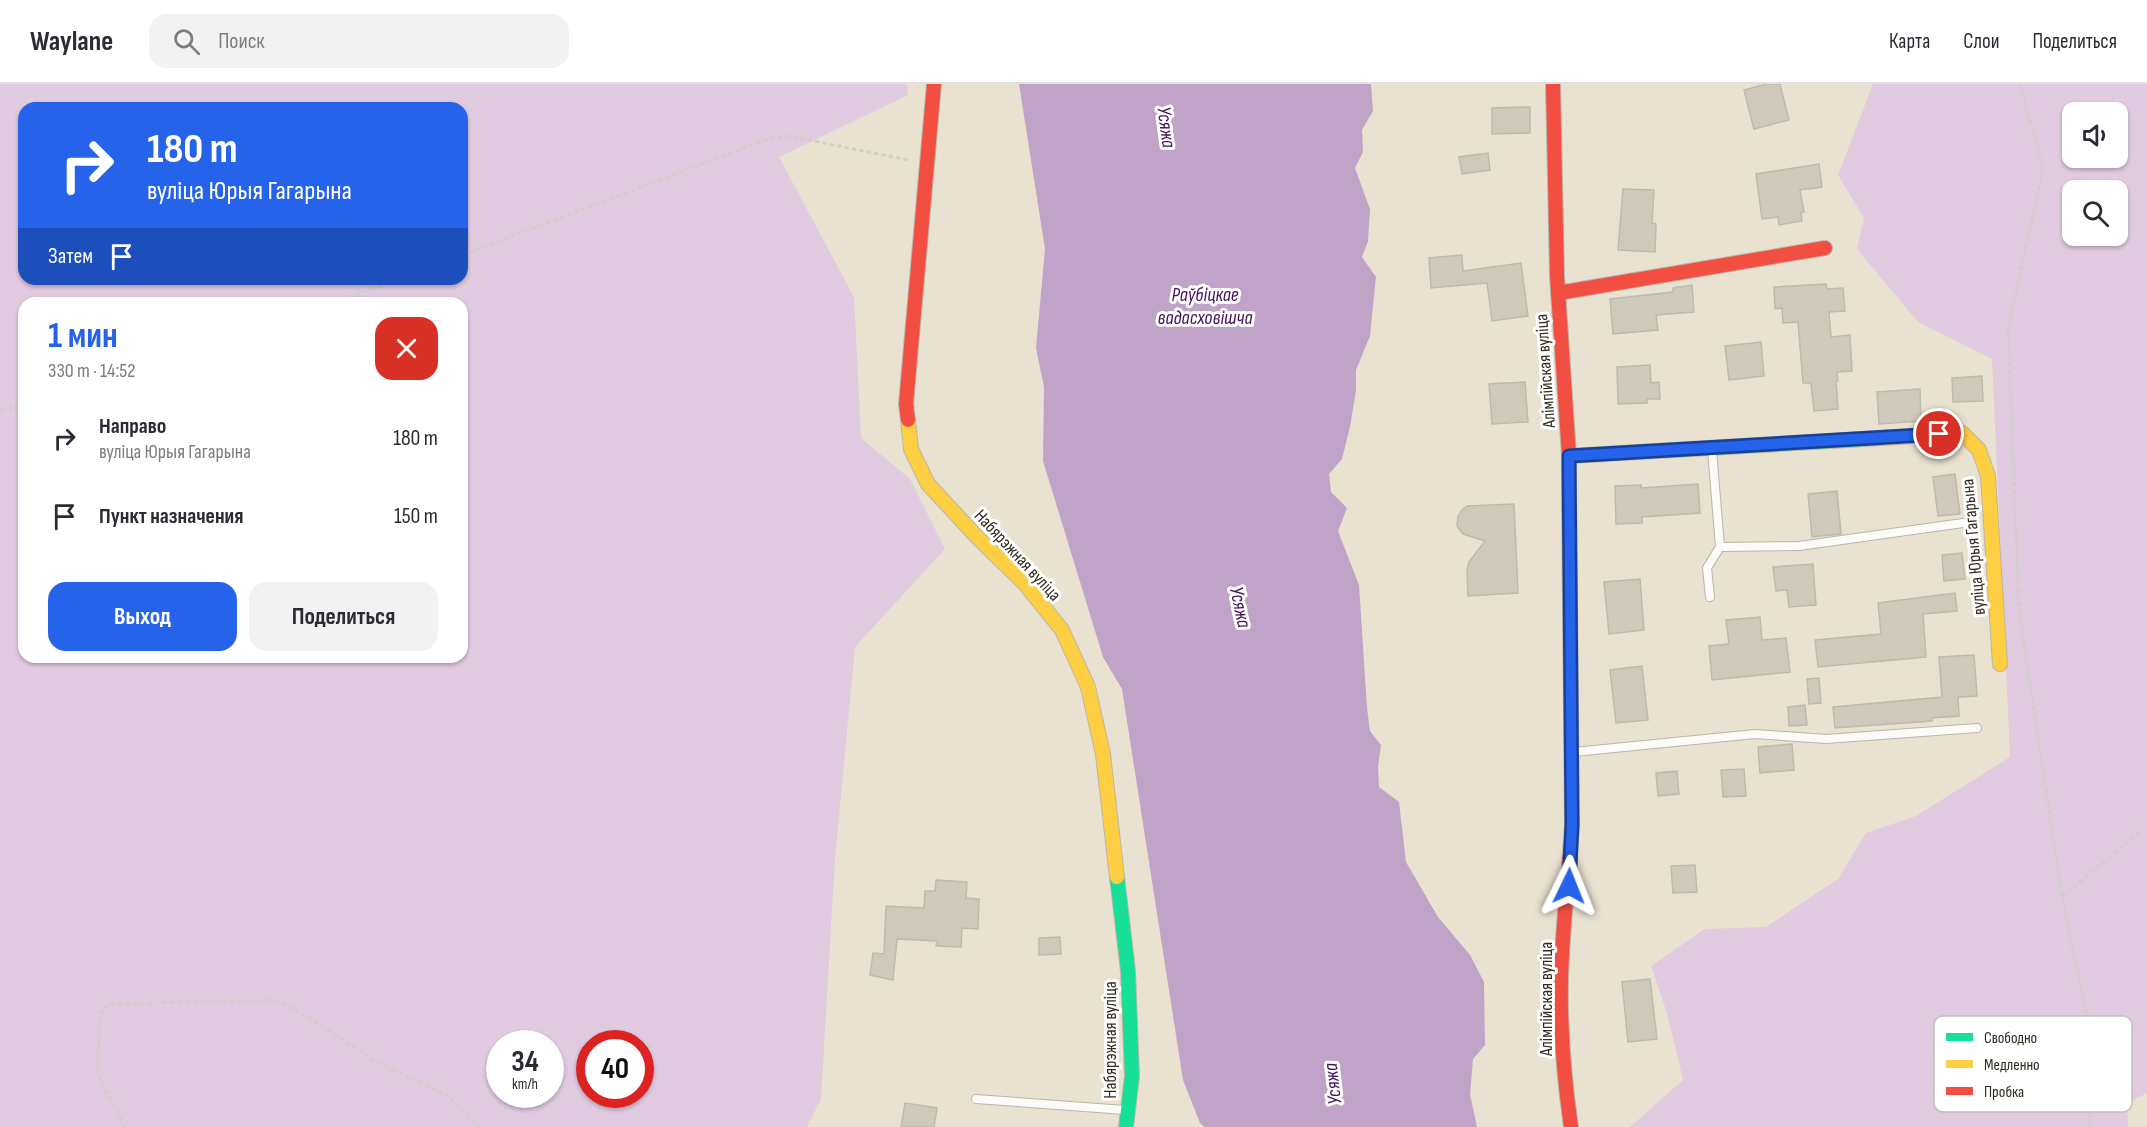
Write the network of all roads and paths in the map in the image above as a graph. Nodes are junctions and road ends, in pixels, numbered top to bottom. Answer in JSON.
{"nodes":[{"id":1,"x":934,"y":84,"type":"edge"},
{"id":2,"x":1553,"y":84,"type":"edge"},
{"id":3,"x":2020,"y":84,"type":"edge"},
{"id":4,"x":927,"y":164,"type":"junction"},
{"id":5,"x":1825,"y":248,"type":"dead end"},
{"id":6,"x":468,"y":253,"type":"edge"},
{"id":7,"x":383,"y":285,"type":"edge"},
{"id":8,"x":1558,"y":293,"type":"junction"},
{"id":9,"x":352,"y":297,"type":"edge"},
{"id":10,"x":18,"y":407,"type":"edge"},
{"id":11,"x":0,"y":410,"type":"edge"},
{"id":12,"x":1711,"y":447,"type":"junction"},
{"id":13,"x":1569,"y":456,"type":"junction"},
{"id":14,"x":1963,"y":523,"type":"dead end"},
{"id":15,"x":1720,"y":547,"type":"junction"},
{"id":16,"x":1710,"y":597,"type":"dead end"},
{"id":17,"x":2001,"y":664,"type":"dead end"},
{"id":18,"x":1977,"y":728,"type":"dead end"},
{"id":19,"x":1570,"y":752,"type":"junction"},
{"id":20,"x":2147,"y":826,"type":"edge"},
{"id":21,"x":2062,"y":897,"type":"junction"},
{"id":22,"x":2087,"y":1016,"type":"edge"},
{"id":23,"x":976,"y":1099,"type":"dead end"},
{"id":24,"x":1128,"y":1110,"type":"junction"},
{"id":25,"x":2091,"y":1112,"type":"edge"},
{"id":26,"x":125,"y":1127,"type":"edge"},
{"id":27,"x":480,"y":1127,"type":"edge"},
{"id":28,"x":1126,"y":1127,"type":"edge"},
{"id":29,"x":1571,"y":1127,"type":"edge"},
{"id":30,"x":2090,"y":1127,"type":"edge"}],
"edges":[{"from":1,"to":4,"type":"street","name":"Набярэжная вуліца"},
{"from":2,"to":8,"type":"street","name":"Алімпійская вуліца"},
{"from":3,"to":21,"type":"path"},
{"from":4,"to":6,"type":"path"},
{"from":4,"to":24,"type":"street","name":"Набярэжная вуліца"},
{"from":5,"to":8,"type":"street"},
{"from":7,"to":9,"type":"path"},
{"from":8,"to":13,"type":"street","name":"Алімпійская вуліца"},
{"from":10,"to":11,"type":"path"},
{"from":12,"to":13,"type":"street","name":"вуліца Юрыя Гагарына"},
{"from":12,"to":15,"type":"lane"},
{"from":12,"to":17,"type":"street","name":"вуліца Юрыя Гагарына"},
{"from":13,"to":19,"type":"street","name":"Алімпійская вуліца"},
{"from":14,"to":15,"type":"lane"},
{"from":15,"to":16,"type":"lane"},
{"from":18,"to":19,"type":"lane"},
{"from":19,"to":29,"type":"street","name":"Алімпійская вуліца"},
{"from":20,"to":21,"type":"path"},
{"from":21,"to":22,"type":"path"},
{"from":23,"to":24,"type":"lane"},
{"from":24,"to":28,"type":"street","name":"Набярэжная вуліца"},
{"from":25,"to":30,"type":"path"},
{"from":26,"to":27,"type":"path"}]}
